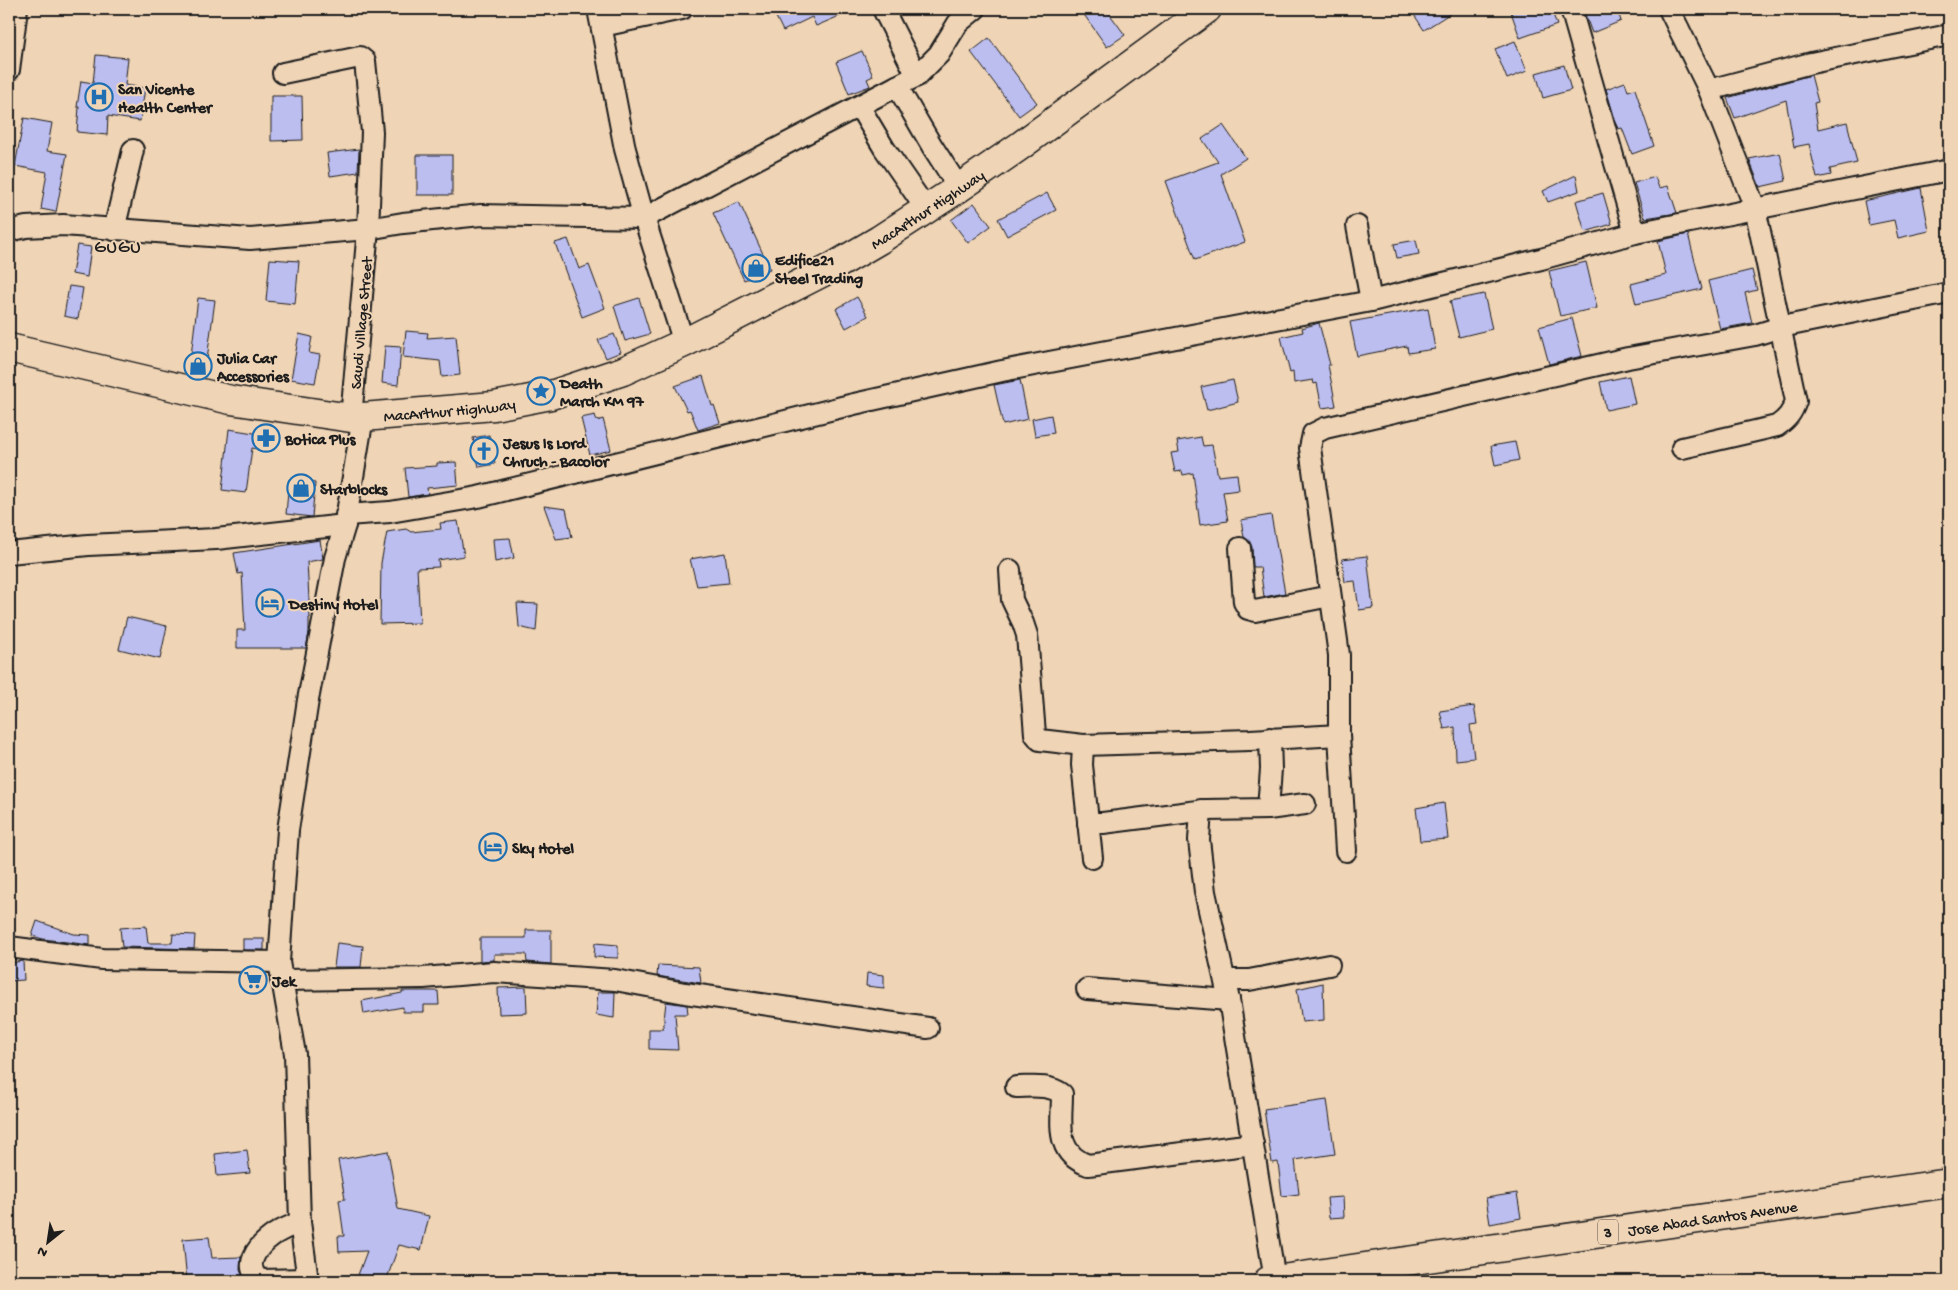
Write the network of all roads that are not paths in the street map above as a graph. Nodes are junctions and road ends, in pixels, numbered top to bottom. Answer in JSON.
{"nodes":[{"id":1,"x":17,"y":9,"type":"edge"},
{"id":2,"x":682,"y":9,"type":"edge"},
{"id":3,"x":884,"y":9,"type":"edge"},
{"id":4,"x":975,"y":9,"type":"edge"},
{"id":5,"x":1207,"y":9,"type":"edge"},
{"id":6,"x":1571,"y":9,"type":"edge"},
{"id":7,"x":1669,"y":9,"type":"edge"},
{"id":8,"x":600,"y":18,"type":"edge"},
{"id":9,"x":1949,"y":35,"type":"edge"},
{"id":10,"x":9,"y":70,"type":"edge"},
{"id":11,"x":283,"y":73,"type":"dead end"},
{"id":12,"x":917,"y":76,"type":"junction"},
{"id":13,"x":897,"y":86,"type":"junction"},
{"id":14,"x":1709,"y":90,"type":"junction"},
{"id":15,"x":859,"y":106,"type":"junction"},
{"id":16,"x":133,"y":150,"type":"dead end"},
{"id":17,"x":1949,"y":170,"type":"edge"},
{"id":18,"x":959,"y":188,"type":"junction"},
{"id":19,"x":1755,"y":208,"type":"junction"},
{"id":20,"x":926,"y":209,"type":"junction"},
{"id":21,"x":644,"y":218,"type":"junction"},
{"id":22,"x":1357,"y":226,"type":"dead end"},
{"id":23,"x":368,"y":229,"type":"junction"},
{"id":24,"x":114,"y":230,"type":"junction"},
{"id":25,"x":9,"y":231,"type":"edge"},
{"id":26,"x":1635,"y":233,"type":"junction"},
{"id":27,"x":1949,"y":293,"type":"edge"},
{"id":28,"x":1371,"y":301,"type":"junction"},
{"id":29,"x":1781,"y":327,"type":"junction"},
{"id":30,"x":684,"y":343,"type":"junction"},
{"id":31,"x":9,"y":348,"type":"edge"},
{"id":32,"x":357,"y":418,"type":"junction"},
{"id":33,"x":1682,"y":448,"type":"dead end"},
{"id":34,"x":345,"y":520,"type":"junction"},
{"id":35,"x":1240,"y":548,"type":"dead end"},
{"id":36,"x":9,"y":553,"type":"edge"},
{"id":37,"x":1010,"y":570,"type":"dead end"},
{"id":38,"x":1330,"y":596,"type":"junction"},
{"id":39,"x":1339,"y":735,"type":"junction"},
{"id":40,"x":1270,"y":738,"type":"junction"},
{"id":41,"x":1083,"y":745,"type":"junction"},
{"id":42,"x":1305,"y":804,"type":"dead end"},
{"id":43,"x":1268,"y":809,"type":"junction"},
{"id":44,"x":1201,"y":810,"type":"junction"},
{"id":45,"x":1088,"y":823,"type":"junction"},
{"id":46,"x":1346,"y":851,"type":"dead end"},
{"id":47,"x":1092,"y":858,"type":"dead end"},
{"id":48,"x":9,"y":947,"type":"edge"},
{"id":49,"x":1329,"y":965,"type":"dead end"},
{"id":50,"x":280,"y":971,"type":"junction"},
{"id":51,"x":1225,"y":980,"type":"junction"},
{"id":52,"x":1087,"y":989,"type":"dead end"},
{"id":53,"x":1229,"y":1000,"type":"junction"},
{"id":54,"x":928,"y":1028,"type":"dead end"},
{"id":55,"x":1016,"y":1087,"type":"dead end"},
{"id":56,"x":1253,"y":1144,"type":"junction"},
{"id":57,"x":1949,"y":1182,"type":"edge"},
{"id":58,"x":300,"y":1222,"type":"junction"},
{"id":59,"x":308,"y":1280,"type":"edge"},
{"id":60,"x":1271,"y":1281,"type":"edge"}],
"edges":[{"from":1,"to":10,"type":"street"},
{"from":2,"to":8,"type":"street"},
{"from":3,"to":12,"type":"street"},
{"from":4,"to":12,"type":"street"},
{"from":5,"to":18,"type":"main road","name":"MacArthur Highway"},
{"from":6,"to":26,"type":"street"},
{"from":7,"to":14,"type":"street"},
{"from":8,"to":21,"type":"street"},
{"from":9,"to":14,"type":"street"},
{"from":11,"to":23,"type":"street","name":"Saudi Village Street"},
{"from":12,"to":13,"type":"street"},
{"from":13,"to":15,"type":"street"},
{"from":13,"to":18,"type":"street"},
{"from":14,"to":19,"type":"street"},
{"from":15,"to":20,"type":"street"},
{"from":15,"to":21,"type":"street"},
{"from":16,"to":24,"type":"street"},
{"from":17,"to":19,"type":"street"},
{"from":18,"to":20,"type":"main road","name":"MacArthur Highway"},
{"from":19,"to":26,"type":"street"},
{"from":19,"to":29,"type":"street"},
{"from":20,"to":30,"type":"main road","name":"MacArthur Highway"},
{"from":21,"to":23,"type":"street"},
{"from":21,"to":30,"type":"street"},
{"from":22,"to":28,"type":"street"},
{"from":23,"to":24,"type":"street"},
{"from":23,"to":32,"type":"street","name":"Saudi Village Street"},
{"from":24,"to":25,"type":"street"},
{"from":26,"to":28,"type":"street"},
{"from":27,"to":29,"type":"street"},
{"from":28,"to":34,"type":"street"},
{"from":29,"to":33,"type":"street"},
{"from":29,"to":38,"type":"street"},
{"from":30,"to":32,"type":"main road","name":"MacArthur Highway"},
{"from":31,"to":32,"type":"main road","name":"MacArthur Highway"},
{"from":32,"to":34,"type":"street","name":"Saudi Village Street"},
{"from":34,"to":36,"type":"street"},
{"from":34,"to":50,"type":"street","name":"Saudi Village Street"},
{"from":35,"to":38,"type":"street"},
{"from":37,"to":41,"type":"street"},
{"from":38,"to":39,"type":"street"},
{"from":39,"to":40,"type":"street"},
{"from":39,"to":46,"type":"street"},
{"from":40,"to":41,"type":"street"},
{"from":40,"to":43,"type":"street"},
{"from":41,"to":45,"type":"street"},
{"from":42,"to":43,"type":"street"},
{"from":43,"to":44,"type":"street"},
{"from":44,"to":45,"type":"street"},
{"from":44,"to":51,"type":"street"},
{"from":45,"to":47,"type":"street"},
{"from":48,"to":50,"type":"street"},
{"from":49,"to":51,"type":"street"},
{"from":50,"to":54,"type":"street"},
{"from":50,"to":58,"type":"street","name":"Saudi Village Street"},
{"from":51,"to":53,"type":"street"},
{"from":52,"to":53,"type":"street"},
{"from":53,"to":56,"type":"street"},
{"from":55,"to":56,"type":"street"},
{"from":56,"to":60,"type":"street"},
{"from":57,"to":60,"type":"main road","name":"Jose Abad Santos Avenue","number":"3"},
{"from":58,"to":59,"type":"street","name":"Saudi Village Street"},
{"from":58,"to":59,"type":"street"}]}
